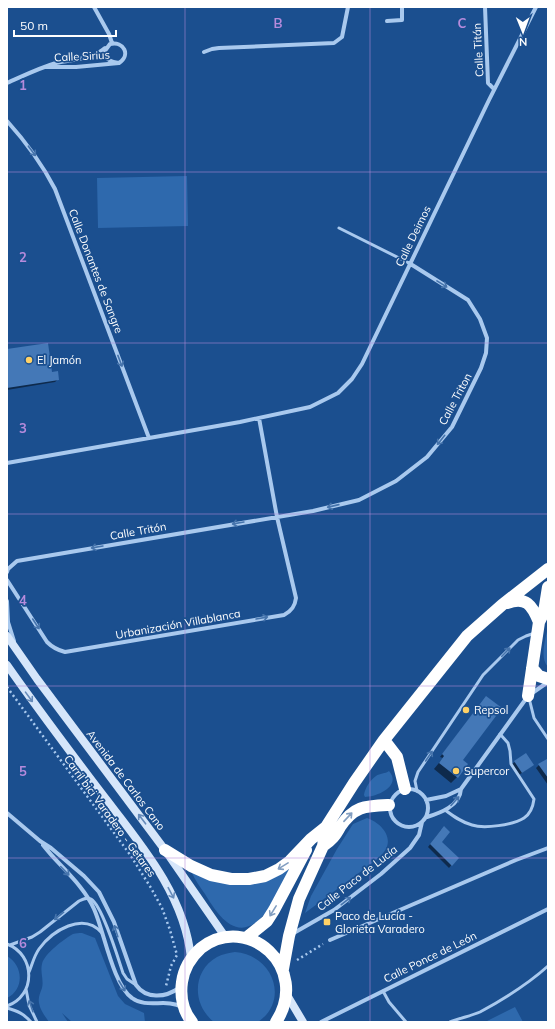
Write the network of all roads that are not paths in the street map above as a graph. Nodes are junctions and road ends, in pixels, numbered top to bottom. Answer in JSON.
{"nodes":[{"id":1,"x":94,"y":7,"type":"edge"},
{"id":2,"x":348,"y":7,"type":"edge"},
{"id":3,"x":402,"y":7,"type":"edge"},
{"id":4,"x":485,"y":7,"type":"edge"},
{"id":5,"x":536,"y":7,"type":"edge"},
{"id":6,"x":387,"y":21,"type":"dead end"},
{"id":7,"x":112,"y":43,"type":"junction"},
{"id":8,"x":107,"y":47,"type":"junction"},
{"id":9,"x":204,"y":52,"type":"dead end"},
{"id":10,"x":118,"y":63,"type":"junction"},
{"id":11,"x":46,"y":67,"type":"junction"},
{"id":12,"x":7,"y":83,"type":"edge"},
{"id":13,"x":494,"y":88,"type":"junction"},
{"id":14,"x":7,"y":121,"type":"edge"},
{"id":15,"x":339,"y":228,"type":"dead end"},
{"id":16,"x":409,"y":263,"type":"junction"},
{"id":17,"x":259,"y":418,"type":"junction"},
{"id":18,"x":149,"y":438,"type":"junction"},
{"id":19,"x":7,"y":463,"type":"edge"},
{"id":20,"x":277,"y":517,"type":"junction"},
{"id":21,"x":548,"y":569,"type":"edge"},
{"id":22,"x":7,"y":572,"type":"edge"},
{"id":23,"x":7,"y":580,"type":"edge"},
{"id":24,"x":548,"y":587,"type":"edge"},
{"id":25,"x":7,"y":601,"type":"edge"},
{"id":26,"x":502,"y":605,"type":"junction"},
{"id":27,"x":538,"y":627,"type":"junction"},
{"id":28,"x":7,"y":636,"type":"edge"},
{"id":29,"x":16,"y":649,"type":"junction"},
{"id":30,"x":7,"y":665,"type":"edge"},
{"id":31,"x":532,"y":668,"type":"junction"},
{"id":32,"x":548,"y":680,"type":"edge"},
{"id":33,"x":528,"y":696,"type":"junction"},
{"id":34,"x":500,"y":734,"type":"junction"},
{"id":35,"x":548,"y":739,"type":"edge"},
{"id":36,"x":384,"y":740,"type":"junction"},
{"id":37,"x":461,"y":789,"type":"junction"},
{"id":38,"x":411,"y":790,"type":"junction"},
{"id":39,"x":426,"y":800,"type":"junction"},
{"id":40,"x":389,"y":805,"type":"junction"},
{"id":41,"x":444,"y":810,"type":"junction"},
{"id":42,"x":7,"y":813,"type":"edge"},
{"id":43,"x":427,"y":817,"type":"junction"},
{"id":44,"x":422,"y":822,"type":"junction"},
{"id":45,"x":326,"y":827,"type":"junction"},
{"id":46,"x":311,"y":840,"type":"junction"},
{"id":47,"x":40,"y":841,"type":"junction"},
{"id":48,"x":323,"y":846,"type":"junction"},
{"id":49,"x":548,"y":848,"type":"edge"},
{"id":50,"x":165,"y":850,"type":"junction"},
{"id":51,"x":87,"y":898,"type":"junction"},
{"id":52,"x":548,"y":909,"type":"edge"},
{"id":53,"x":104,"y":935,"type":"junction"},
{"id":54,"x":289,"y":936,"type":"junction"},
{"id":55,"x":226,"y":938,"type":"junction"},
{"id":56,"x":246,"y":938,"type":"junction"},
{"id":57,"x":330,"y":940,"type":"road end"},
{"id":58,"x":8,"y":945,"type":"edge"},
{"id":59,"x":191,"y":959,"type":"junction"},
{"id":60,"x":548,"y":966,"type":"edge"},
{"id":61,"x":283,"y":969,"type":"junction"},
{"id":62,"x":29,"y":972,"type":"junction"},
{"id":63,"x":136,"y":985,"type":"junction"},
{"id":64,"x":181,"y":987,"type":"junction"},
{"id":65,"x":26,"y":989,"type":"junction"},
{"id":66,"x":383,"y":991,"type":"junction"},
{"id":67,"x":287,"y":995,"type":"junction"},
{"id":68,"x":7,"y":1007,"type":"edge"},
{"id":69,"x":184,"y":1008,"type":"junction"},
{"id":70,"x":31,"y":1022,"type":"edge"},
{"id":71,"x":37,"y":1022,"type":"edge"},
{"id":72,"x":192,"y":1022,"type":"edge"},
{"id":73,"x":276,"y":1022,"type":"edge"},
{"id":74,"x":303,"y":1022,"type":"edge"},
{"id":75,"x":321,"y":1022,"type":"edge"},
{"id":76,"x":406,"y":1022,"type":"edge"},
{"id":77,"x":450,"y":1022,"type":"edge"}],
"edges":[{"from":1,"to":7,"type":"street"},
{"from":2,"to":9,"type":"street"},
{"from":3,"to":6,"type":"street"},
{"from":4,"to":13,"type":"street","name":"Calle Titán"},
{"from":5,"to":13,"type":"street","name":"Calle Deimos"},
{"from":7,"to":8,"type":"street","name":"Calle Sirius"},
{"from":7,"to":10,"type":"street","name":"Calle Sirius"},
{"from":8,"to":10,"type":"street","name":"Calle Sirius"},
{"from":8,"to":11,"type":"street","name":"Calle Sirius"},
{"from":10,"to":11,"type":"street","name":"Calle Sirius"},
{"from":11,"to":12,"type":"street","name":"Calle Sirius"},
{"from":13,"to":16,"type":"street","name":"Calle Deimos"},
{"from":14,"to":18,"type":"street","name":"Calle Donantes de Sangre","one_way":true},
{"from":15,"to":16,"type":"lane"},
{"from":16,"to":17,"type":"street","name":"Calle Deimos"},
{"from":16,"to":20,"type":"street","name":"Calle Triton","one_way":true},
{"from":17,"to":18,"type":"street","name":"Calle Deimos"},
{"from":17,"to":20,"type":"street","name":"Urbanización Villablanca"},
{"from":18,"to":19,"type":"street","name":"Calle Deimos"},
{"from":20,"to":22,"type":"street","name":"Calle Tritón","one_way":true},
{"from":23,"to":20,"type":"street","name":"Urbanización Villablanca","one_way":true},
{"from":21,"to":26,"type":"highway"},
{"from":24,"to":27,"type":"highway"},
{"from":25,"to":29,"type":"street"},
{"from":26,"to":27,"type":"highway"},
{"from":26,"to":36,"type":"highway"},
{"from":27,"to":31,"type":"highway"},
{"from":38,"to":27,"type":"lane","one_way":true},
{"from":28,"to":29,"type":"street","name":"Avenida de Carlos Cano"},
{"from":50,"to":29,"type":"street","name":"Avenida de Carlos Cano","one_way":true},
{"from":30,"to":59,"type":"street","one_way":true},
{"from":31,"to":32,"type":"highway"},
{"from":31,"to":33,"type":"highway"},
{"from":32,"to":33,"type":"street"},
{"from":33,"to":34,"type":"street"},
{"from":33,"to":35,"type":"lane"},
{"from":34,"to":37,"type":"street"},
{"from":34,"to":41,"type":"lane"},
{"from":36,"to":38,"type":"highway"},
{"from":36,"to":45,"type":"highway"},
{"from":37,"to":39,"type":"street"},
{"from":41,"to":37,"type":"street","one_way":true},
{"from":38,"to":39,"type":"street"},
{"from":38,"to":40,"type":"street"},
{"from":39,"to":43,"type":"street"},
{"from":40,"to":44,"type":"street"},
{"from":48,"to":40,"type":"highway","one_way":true},
{"from":41,"to":43,"type":"street"},
{"from":42,"to":47,"type":"street"},
{"from":43,"to":44,"type":"street"},
{"from":54,"to":44,"type":"street","name":"Calle Paco de Lucía","one_way":true},
{"from":45,"to":46,"type":"highway"},
{"from":45,"to":48,"type":"highway"},
{"from":46,"to":50,"type":"highway","one_way":true},
{"from":46,"to":56,"type":"highway","one_way":true},
{"from":47,"to":51,"type":"street","one_way":true},
{"from":63,"to":47,"type":"street","one_way":true},
{"from":48,"to":54,"type":"highway"},
{"from":49,"to":57,"type":"street"},
{"from":50,"to":55,"type":"street","name":"Avenida de Carlos Cano"},
{"from":51,"to":53,"type":"street"},
{"from":51,"to":58,"type":"lane","one_way":true},
{"from":51,"to":63,"type":"lane"},
{"from":52,"to":66,"type":"street","name":"Calle Ponce de León"},
{"from":53,"to":62,"type":"lane"},
{"from":53,"to":69,"type":"street","one_way":true},
{"from":54,"to":61,"type":"highway"},
{"from":55,"to":56,"type":"highway"},
{"from":55,"to":59,"type":"highway"},
{"from":56,"to":61,"type":"highway"},
{"from":58,"to":62,"type":"lane"},
{"from":59,"to":64,"type":"highway"},
{"from":60,"to":77,"type":"lane"},
{"from":61,"to":67,"type":"highway"},
{"from":62,"to":65,"type":"lane"},
{"from":63,"to":64,"type":"street"},
{"from":64,"to":69,"type":"highway"},
{"from":65,"to":68,"type":"lane"},
{"from":71,"to":65,"type":"lane","one_way":true},
{"from":66,"to":75,"type":"street","name":"Calle Ponce de León"},
{"from":66,"to":76,"type":"lane"},
{"from":67,"to":73,"type":"highway"},
{"from":67,"to":74,"type":"street"},
{"from":68,"to":70,"type":"lane"},
{"from":69,"to":72,"type":"highway"}]}
